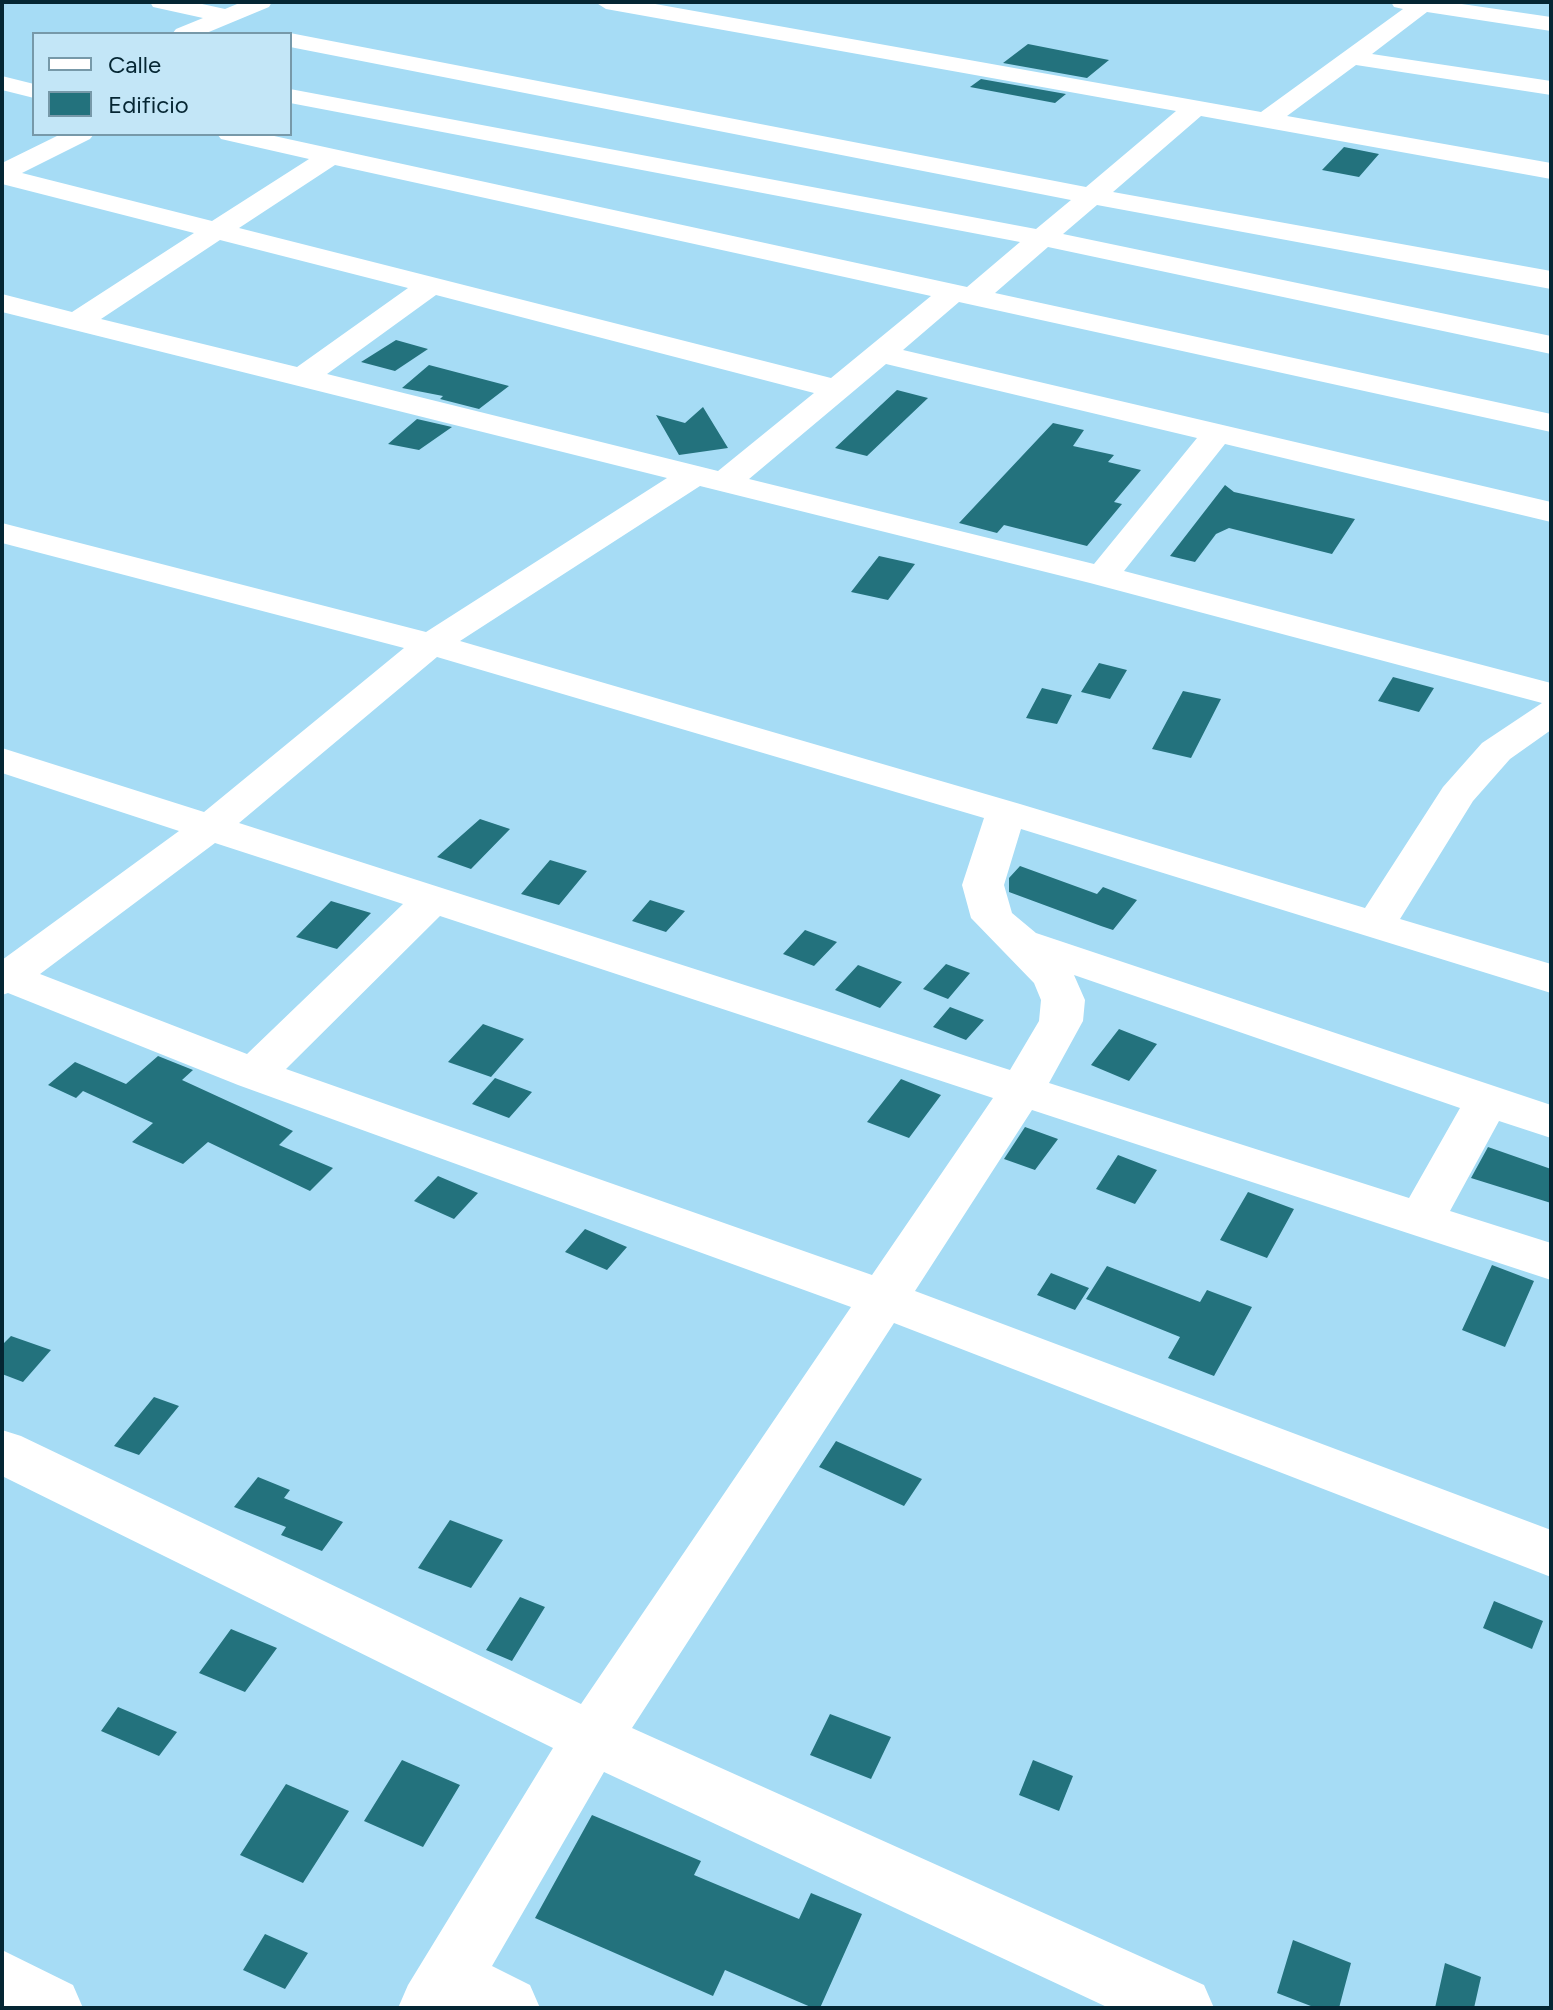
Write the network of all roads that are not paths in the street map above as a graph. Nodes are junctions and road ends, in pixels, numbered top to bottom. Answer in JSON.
{"nodes":[{"id":1,"x":161,"y":2,"type":"edge"},
{"id":2,"x":261,"y":2,"type":"edge"},
{"id":3,"x":606,"y":2,"type":"edge"},
{"id":4,"x":659,"y":2,"type":"edge"},
{"id":5,"x":1418,"y":3,"type":"edge"},
{"id":6,"x":218,"y":20,"type":"junction"},
{"id":7,"x":1551,"y":24,"type":"edge"},
{"id":8,"x":758,"y":25,"type":"junction"},
{"id":9,"x":189,"y":32,"type":"edge"},
{"id":10,"x":246,"y":32,"type":"dead end"},
{"id":11,"x":292,"y":40,"type":"edge"},
{"id":12,"x":1354,"y":58,"type":"junction"},
{"id":13,"x":1049,"y":76,"type":"junction"},
{"id":14,"x":2,"y":83,"type":"edge"},
{"id":15,"x":1551,"y":88,"type":"edge"},
{"id":16,"x":32,"y":90,"type":"edge"},
{"id":17,"x":292,"y":96,"type":"edge"},
{"id":18,"x":1195,"y":108,"type":"junction"},
{"id":19,"x":1272,"y":116,"type":"junction"},
{"id":20,"x":77,"y":136,"type":"edge"},
{"id":21,"x":239,"y":136,"type":"edge"},
{"id":22,"x":1407,"y":140,"type":"junction"},
{"id":23,"x":331,"y":156,"type":"junction"},
{"id":24,"x":1551,"y":159,"type":"edge"},
{"id":25,"x":1551,"y":171,"type":"edge"},
{"id":26,"x":2,"y":174,"type":"edge"},
{"id":27,"x":1093,"y":196,"type":"junction"},
{"id":28,"x":216,"y":231,"type":"junction"},
{"id":29,"x":1042,"y":238,"type":"junction"},
{"id":30,"x":1551,"y":280,"type":"edge"},
{"id":31,"x":430,"y":286,"type":"junction"},
{"id":32,"x":965,"y":293,"type":"junction"},
{"id":33,"x":2,"y":303,"type":"edge"},
{"id":34,"x":76,"y":322,"type":"junction"},
{"id":35,"x":1551,"y":345,"type":"edge"},
{"id":36,"x":879,"y":353,"type":"junction"},
{"id":37,"x":302,"y":378,"type":"junction"},
{"id":38,"x":836,"y":389,"type":"junction"},
{"id":39,"x":1551,"y":423,"type":"edge"},
{"id":40,"x":1217,"y":433,"type":"junction"},
{"id":41,"x":711,"y":478,"type":"junction"},
{"id":42,"x":1551,"y":512,"type":"edge"},
{"id":43,"x":2,"y":533,"type":"edge"},
{"id":44,"x":1102,"y":576,"type":"junction"},
{"id":45,"x":431,"y":644,"type":"junction"},
{"id":46,"x":1551,"y":694,"type":"edge"},
{"id":47,"x":1551,"y":712,"type":"edge"},
{"id":48,"x":2,"y":760,"type":"edge"},
{"id":49,"x":1006,"y":812,"type":"junction"},
{"id":50,"x":209,"y":828,"type":"junction"},
{"id":51,"x":433,"y":899,"type":"junction"},
{"id":52,"x":1375,"y":925,"type":"junction"},
{"id":53,"x":1022,"y":944,"type":"junction"},
{"id":54,"x":4,"y":978,"type":"edge"},
{"id":55,"x":1551,"y":979,"type":"edge"},
{"id":56,"x":254,"y":1074,"type":"junction"},
{"id":57,"x":1021,"y":1091,"type":"junction"},
{"id":58,"x":1487,"y":1100,"type":"junction"},
{"id":59,"x":1551,"y":1122,"type":"edge"},
{"id":60,"x":1422,"y":1219,"type":"junction"},
{"id":61,"x":1551,"y":1262,"type":"edge"},
{"id":62,"x":883,"y":1299,"type":"junction"},
{"id":63,"x":2,"y":1451,"type":"edge"},
{"id":64,"x":1551,"y":1554,"type":"edge"},
{"id":65,"x":592,"y":1738,"type":"junction"},
{"id":66,"x":2,"y":1982,"type":"edge"},
{"id":67,"x":440,"y":1993,"type":"edge"},
{"id":68,"x":50,"y":2008,"type":"edge"},
{"id":69,"x":507,"y":2008,"type":"edge"},
{"id":70,"x":1181,"y":2008,"type":"edge"}],
"edges":[{"from":1,"to":6,"type":"street"},
{"from":2,"to":6,"type":"street"},
{"from":3,"to":8,"type":"street"},
{"from":4,"to":8,"type":"street"},
{"from":5,"to":7,"type":"street"},
{"from":5,"to":12,"type":"street"},
{"from":6,"to":9,"type":"street"},
{"from":6,"to":10,"type":"street"},
{"from":8,"to":13,"type":"street"},
{"from":11,"to":27,"type":"street"},
{"from":12,"to":15,"type":"street"},
{"from":12,"to":19,"type":"street"},
{"from":13,"to":18,"type":"street"},
{"from":13,"to":19,"type":"street"},
{"from":14,"to":16,"type":"street"},
{"from":17,"to":29,"type":"street"},
{"from":18,"to":19,"type":"street"},
{"from":18,"to":27,"type":"street"},
{"from":19,"to":22,"type":"street"},
{"from":20,"to":26,"type":"street"},
{"from":21,"to":23,"type":"street"},
{"from":22,"to":24,"type":"street"},
{"from":22,"to":25,"type":"street"},
{"from":23,"to":28,"type":"street"},
{"from":23,"to":32,"type":"street"},
{"from":26,"to":28,"type":"street"},
{"from":27,"to":29,"type":"street"},
{"from":27,"to":30,"type":"street"},
{"from":28,"to":31,"type":"street"},
{"from":28,"to":34,"type":"street"},
{"from":29,"to":32,"type":"street"},
{"from":29,"to":35,"type":"street"},
{"from":31,"to":37,"type":"street"},
{"from":31,"to":38,"type":"street"},
{"from":32,"to":36,"type":"street"},
{"from":32,"to":39,"type":"street"},
{"from":33,"to":34,"type":"street"},
{"from":34,"to":37,"type":"street"},
{"from":36,"to":38,"type":"street"},
{"from":36,"to":40,"type":"street"},
{"from":37,"to":41,"type":"street"},
{"from":38,"to":41,"type":"street"},
{"from":40,"to":42,"type":"street"},
{"from":40,"to":44,"type":"street"},
{"from":41,"to":44,"type":"street"},
{"from":41,"to":45,"type":"street"},
{"from":43,"to":45,"type":"street"},
{"from":44,"to":46,"type":"street"},
{"from":45,"to":49,"type":"street"},
{"from":45,"to":50,"type":"street"},
{"from":47,"to":52,"type":"street"},
{"from":48,"to":50,"type":"street"},
{"from":49,"to":52,"type":"street"},
{"from":49,"to":53,"type":"street"},
{"from":50,"to":51,"type":"street"},
{"from":50,"to":54,"type":"street"},
{"from":51,"to":56,"type":"street"},
{"from":51,"to":57,"type":"street"},
{"from":52,"to":55,"type":"street"},
{"from":53,"to":57,"type":"street"},
{"from":53,"to":58,"type":"street"},
{"from":54,"to":56,"type":"street"},
{"from":56,"to":62,"type":"street"},
{"from":57,"to":60,"type":"street"},
{"from":57,"to":62,"type":"street"},
{"from":58,"to":59,"type":"street"},
{"from":58,"to":60,"type":"street"},
{"from":60,"to":61,"type":"street"},
{"from":62,"to":64,"type":"street"},
{"from":62,"to":65,"type":"street"},
{"from":63,"to":65,"type":"street"},
{"from":65,"to":67,"type":"street"},
{"from":65,"to":70,"type":"street"},
{"from":66,"to":68,"type":"street"},
{"from":67,"to":69,"type":"street"}]}
